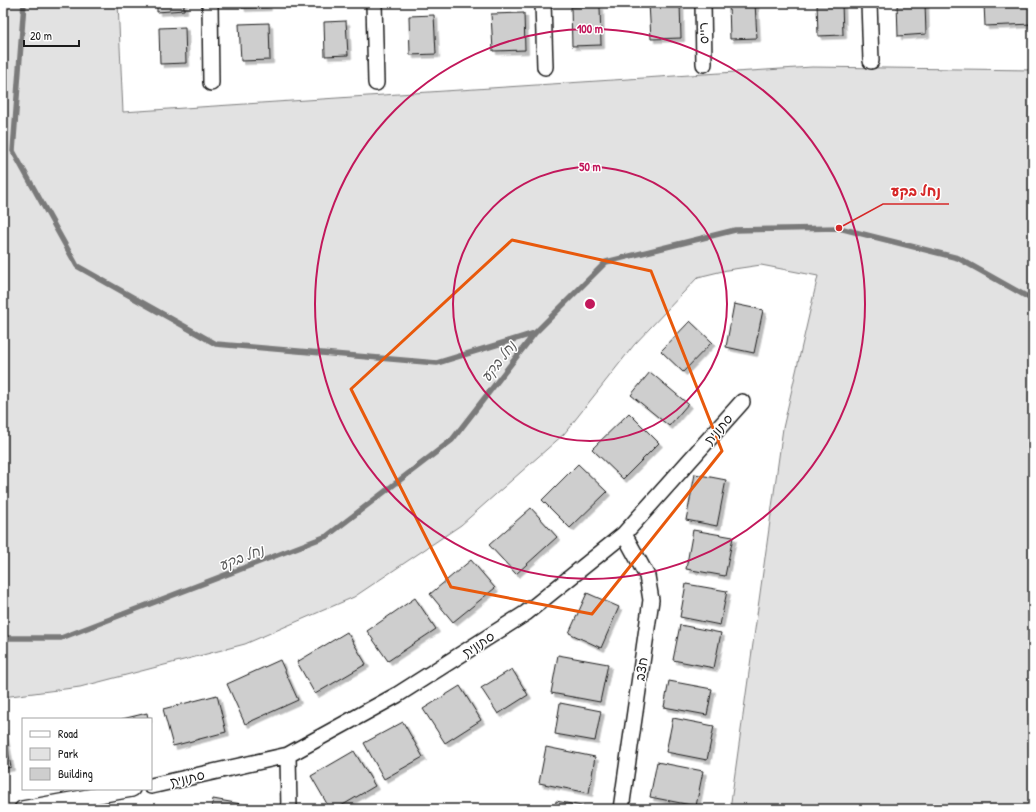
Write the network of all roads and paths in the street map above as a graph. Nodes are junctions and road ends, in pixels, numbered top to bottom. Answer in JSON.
{"nodes":[{"id":1,"x":210,"y":3,"type":"edge"},
{"id":2,"x":374,"y":3,"type":"edge"},
{"id":3,"x":543,"y":3,"type":"edge"},
{"id":4,"x":703,"y":3,"type":"edge"},
{"id":5,"x":870,"y":3,"type":"edge"},
{"id":6,"x":871,"y":61,"type":"dead end"},
{"id":7,"x":704,"y":64,"type":"dead end"},
{"id":8,"x":545,"y":67,"type":"dead end"},
{"id":9,"x":211,"y":83,"type":"dead end"},
{"id":10,"x":376,"y":83,"type":"dead end"},
{"id":11,"x":742,"y":402,"type":"dead end"},
{"id":12,"x":624,"y":534,"type":"junction"},
{"id":13,"x":288,"y":755,"type":"junction"},
{"id":14,"x":152,"y":786,"type":"edge"},
{"id":15,"x":126,"y":790,"type":"edge"},
{"id":16,"x":22,"y":809,"type":"edge"},
{"id":17,"x":289,"y":809,"type":"edge"},
{"id":18,"x":621,"y":809,"type":"edge"}],
"edges":[{"from":1,"to":9,"type":"street"},
{"from":2,"to":10,"type":"street"},
{"from":3,"to":8,"type":"street"},
{"from":4,"to":7,"type":"street","name":"רייס"},
{"from":5,"to":6,"type":"street"},
{"from":11,"to":12,"type":"street","name":"סתונית"},
{"from":12,"to":13,"type":"street","name":"סתונית"},
{"from":12,"to":18,"type":"street","name":"חצב"},
{"from":13,"to":14,"type":"street","name":"סתונית"},
{"from":13,"to":17,"type":"street"},
{"from":15,"to":16,"type":"street"}]}
